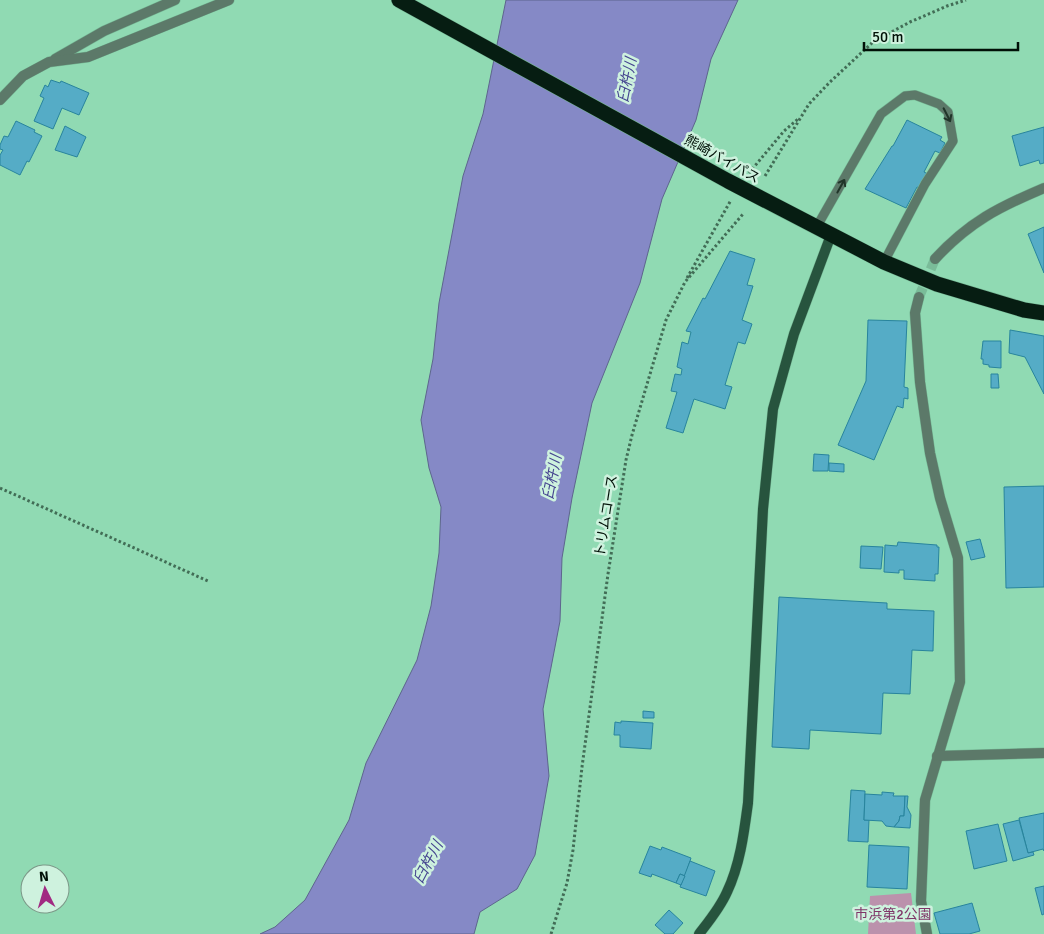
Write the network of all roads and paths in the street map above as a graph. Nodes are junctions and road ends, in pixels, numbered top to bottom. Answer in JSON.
{"nodes":[{"id":1,"x":175,"y":0,"type":"edge"},
{"id":2,"x":229,"y":0,"type":"edge"},
{"id":3,"x":399,"y":0,"type":"edge"},
{"id":4,"x":966,"y":0,"type":"edge"},
{"id":5,"x":49,"y":62,"type":"junction"},
{"id":6,"x":0,"y":100,"type":"edge"},
{"id":7,"x":800,"y":117,"type":"junction"},
{"id":8,"x":748,"y":173,"type":"dead end"},
{"id":9,"x":765,"y":176,"type":"dead end"},
{"id":10,"x":1044,"y":188,"type":"edge"},
{"id":11,"x":731,"y":200,"type":"dead end"},
{"id":12,"x":743,"y":214,"type":"dead end"},
{"id":13,"x":816,"y":228,"type":"junction"},
{"id":14,"x":831,"y":235,"type":"junction"},
{"id":15,"x":935,"y":259,"type":"tunnel mouth"},
{"id":16,"x":884,"y":262,"type":"junction"},
{"id":17,"x":685,"y":282,"type":"junction"},
{"id":18,"x":919,"y":297,"type":"tunnel mouth"},
{"id":19,"x":1044,"y":313,"type":"edge"},
{"id":20,"x":0,"y":488,"type":"edge"},
{"id":21,"x":208,"y":581,"type":"dead end"},
{"id":22,"x":1044,"y":753,"type":"edge"},
{"id":23,"x":937,"y":756,"type":"junction"},
{"id":24,"x":551,"y":934,"type":"edge"},
{"id":25,"x":699,"y":934,"type":"edge"},
{"id":26,"x":927,"y":934,"type":"edge"}],
"edges":[{"from":1,"to":5,"type":"street"},
{"from":2,"to":5,"type":"street"},
{"from":3,"to":13,"type":"highway","name":"熊崎バイパス"},
{"from":4,"to":7,"type":"path"},
{"from":5,"to":6,"type":"street"},
{"from":7,"to":8,"type":"path"},
{"from":7,"to":9,"type":"path"},
{"from":10,"to":15,"type":"street"},
{"from":11,"to":17,"type":"path"},
{"from":12,"to":17,"type":"path","name":"トリムコース"},
{"from":13,"to":14,"type":"highway","name":"熊崎バイパス"},
{"from":13,"to":16,"type":"lane","one_way":true},
{"from":14,"to":16,"type":"highway","name":"熊崎バイパス"},
{"from":14,"to":25,"type":"street"},
{"from":16,"to":19,"type":"highway","name":"熊崎バイパス"},
{"from":17,"to":24,"type":"path","name":"トリムコース"},
{"from":18,"to":23,"type":"street"},
{"from":20,"to":21,"type":"path"},
{"from":22,"to":23,"type":"street"},
{"from":23,"to":26,"type":"street"}]}
